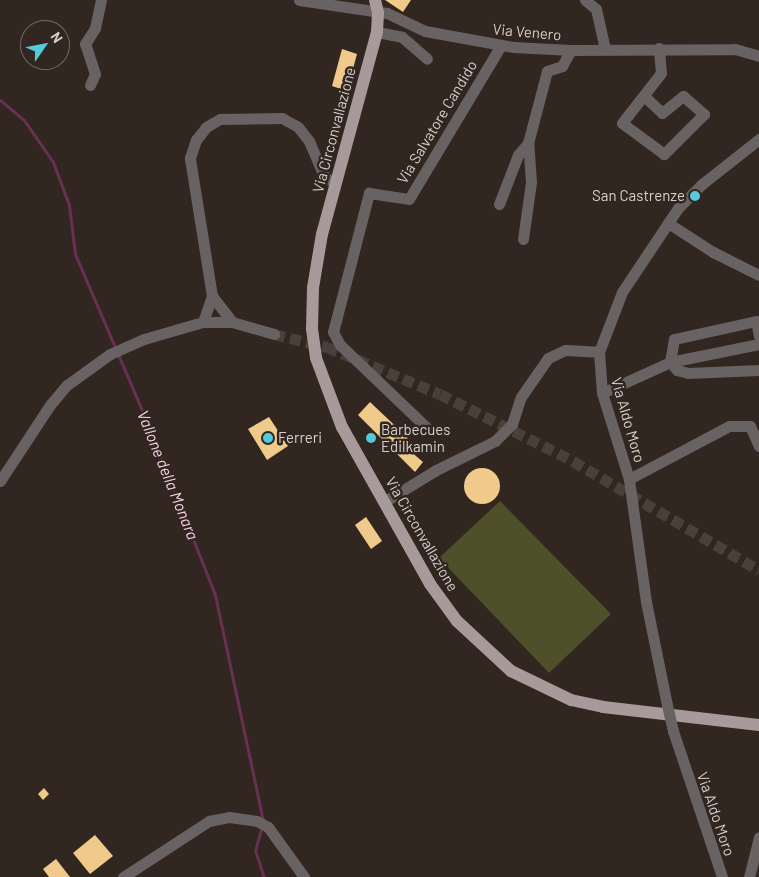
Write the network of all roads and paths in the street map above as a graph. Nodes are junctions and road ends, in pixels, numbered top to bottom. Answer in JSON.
{"nodes":[{"id":1,"x":101,"y":0,"type":"edge"},
{"id":2,"x":298,"y":0,"type":"edge"},
{"id":3,"x":375,"y":0,"type":"edge"},
{"id":4,"x":585,"y":0,"type":"edge"},
{"id":5,"x":378,"y":13,"type":"junction"},
{"id":6,"x":377,"y":32,"type":"junction"},
{"id":7,"x":501,"y":45,"type":"junction"},
{"id":8,"x":659,"y":48,"type":"junction"},
{"id":9,"x":605,"y":49,"type":"junction"},
{"id":10,"x":571,"y":50,"type":"junction"},
{"id":11,"x":759,"y":56,"type":"edge"},
{"id":12,"x":427,"y":59,"type":"dead end"},
{"id":13,"x":90,"y":85,"type":"dead end"},
{"id":14,"x":644,"y":96,"type":"dead end"},
{"id":15,"x":759,"y":139,"type":"edge"},
{"id":16,"x":528,"y":143,"type":"junction"},
{"id":17,"x":336,"y":183,"type":"junction"},
{"id":18,"x":499,"y":204,"type":"dead end"},
{"id":19,"x":668,"y":223,"type":"junction"},
{"id":20,"x":523,"y":239,"type":"dead end"},
{"id":21,"x":759,"y":275,"type":"edge"},
{"id":22,"x":212,"y":296,"type":"junction"},
{"id":23,"x":203,"y":322,"type":"junction"},
{"id":24,"x":232,"y":322,"type":"junction"},
{"id":25,"x":709,"y":333,"type":"junction"},
{"id":26,"x":274,"y":334,"type":"tunnel mouth"},
{"id":27,"x":759,"y":336,"type":"edge"},
{"id":28,"x":759,"y":344,"type":"edge"},
{"id":29,"x":599,"y":352,"type":"junction"},
{"id":30,"x":715,"y":353,"type":"junction"},
{"id":31,"x":670,"y":362,"type":"junction"},
{"id":32,"x":759,"y":370,"type":"edge"},
{"id":33,"x":602,"y":393,"type":"junction"},
{"id":34,"x":428,"y":428,"type":"dead end"},
{"id":35,"x":759,"y":446,"type":"edge"},
{"id":36,"x":629,"y":479,"type":"junction"},
{"id":37,"x":0,"y":481,"type":"edge"},
{"id":38,"x":384,"y":502,"type":"junction"},
{"id":39,"x":759,"y":725,"type":"edge"},
{"id":40,"x":759,"y":836,"type":"edge"},
{"id":41,"x":124,"y":877,"type":"edge"},
{"id":42,"x":304,"y":877,"type":"edge"},
{"id":43,"x":722,"y":877,"type":"edge"},
{"id":44,"x":749,"y":877,"type":"edge"}],
"edges":[{"from":1,"to":13,"type":"street"},
{"from":2,"to":5,"type":"street","name":"Via Venero"},
{"from":3,"to":5,"type":"main road","name":"Via Circonvallazione"},
{"from":4,"to":9,"type":"street"},
{"from":5,"to":6,"type":"main road","name":"Via Circonvallazione"},
{"from":5,"to":7,"type":"street","name":"Via Venero"},
{"from":6,"to":12,"type":"street"},
{"from":6,"to":17,"type":"main road","name":"Via Circonvallazione"},
{"from":7,"to":10,"type":"street","name":"Via Venero"},
{"from":7,"to":34,"type":"street","name":"Via Salvatore Candido"},
{"from":8,"to":9,"type":"street","name":"Via Venero"},
{"from":8,"to":11,"type":"street","name":"Via Venero"},
{"from":8,"to":14,"type":"street"},
{"from":9,"to":10,"type":"street","name":"Via Venero"},
{"from":10,"to":16,"type":"street"},
{"from":15,"to":19,"type":"street","name":"Via Aldo Moro"},
{"from":16,"to":18,"type":"street"},
{"from":16,"to":20,"type":"street"},
{"from":17,"to":22,"type":"street"},
{"from":17,"to":38,"type":"main road","name":"Via Circonvallazione"},
{"from":19,"to":21,"type":"street"},
{"from":19,"to":29,"type":"street","name":"Via Aldo Moro"},
{"from":22,"to":23,"type":"street"},
{"from":22,"to":24,"type":"street"},
{"from":23,"to":24,"type":"street"},
{"from":23,"to":37,"type":"street"},
{"from":24,"to":26,"type":"street"},
{"from":25,"to":27,"type":"street"},
{"from":25,"to":30,"type":"street"},
{"from":25,"to":31,"type":"street"},
{"from":28,"to":30,"type":"street"},
{"from":29,"to":33,"type":"street","name":"Via Aldo Moro"},
{"from":29,"to":38,"type":"street"},
{"from":30,"to":31,"type":"street"},
{"from":31,"to":32,"type":"street"},
{"from":31,"to":33,"type":"street"},
{"from":33,"to":36,"type":"street","name":"Via Aldo Moro"},
{"from":35,"to":36,"type":"street"},
{"from":36,"to":43,"type":"street","name":"Via Aldo Moro","bridge":true},
{"from":38,"to":39,"type":"main road","name":"Via Circonvallazione"},
{"from":40,"to":44,"type":"street"},
{"from":41,"to":42,"type":"street"}]}
